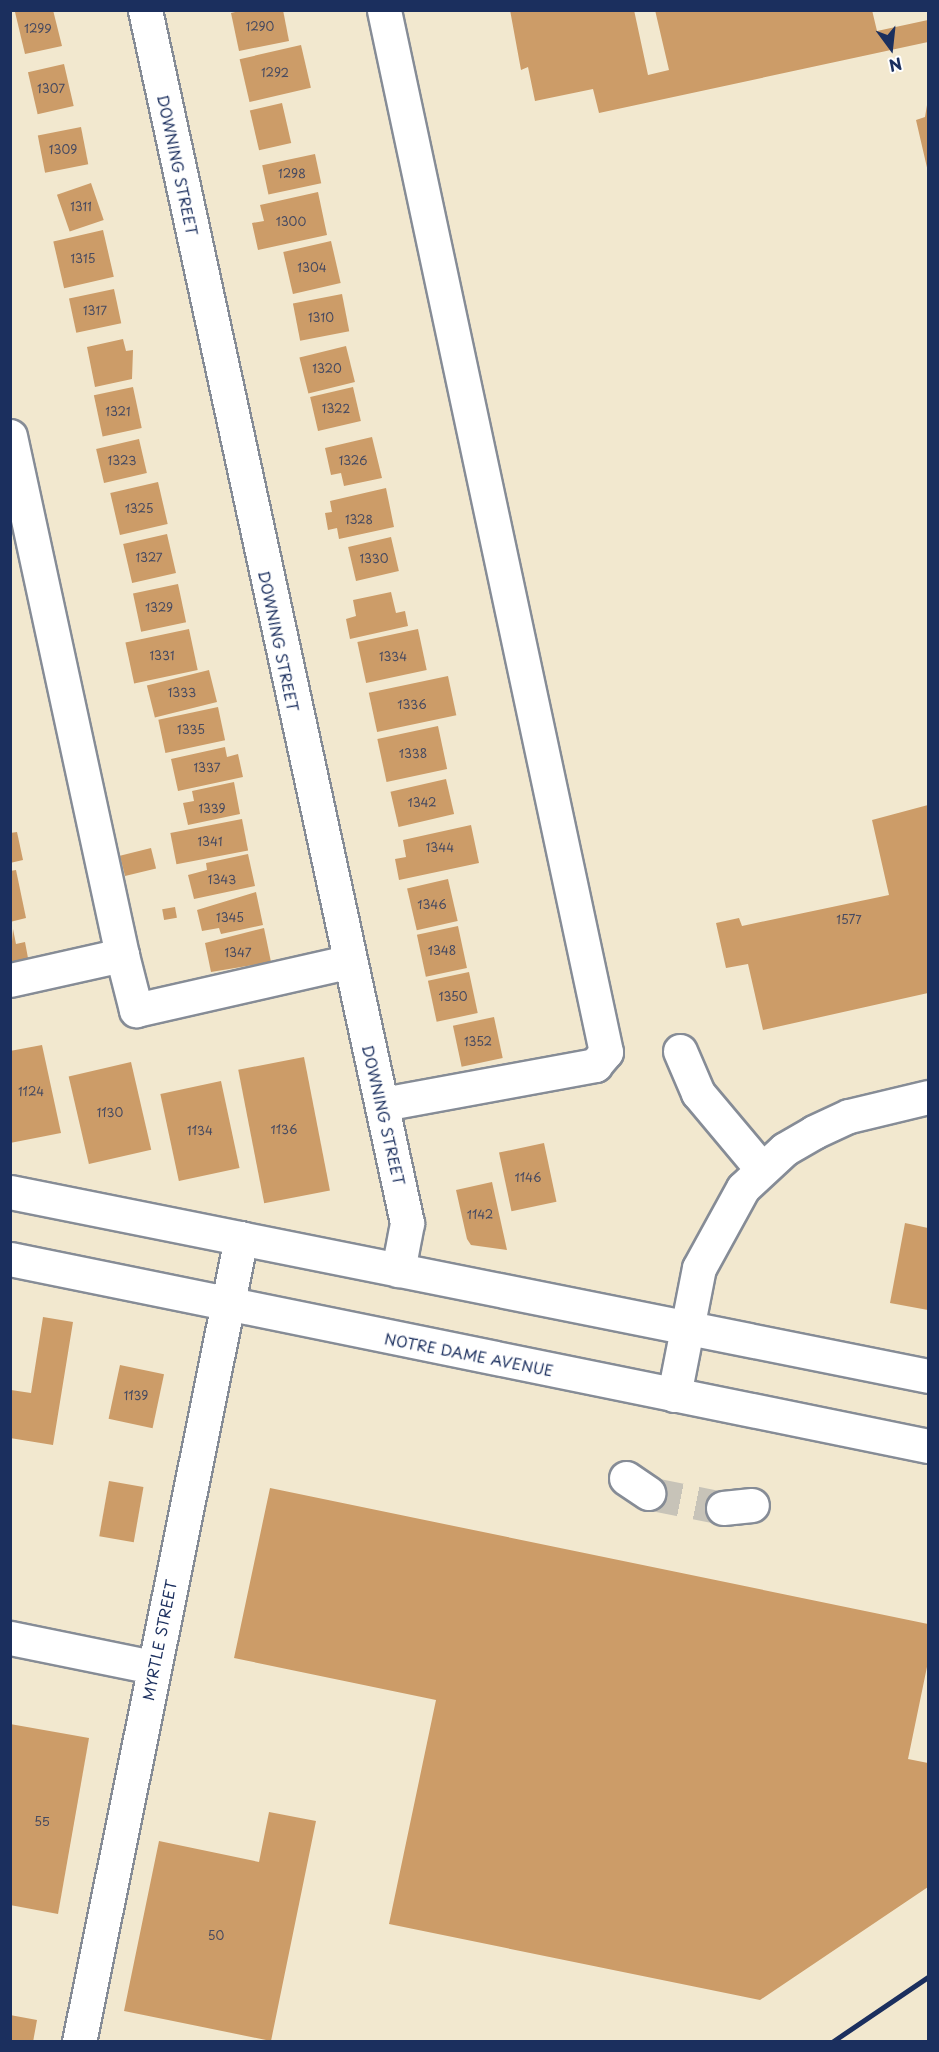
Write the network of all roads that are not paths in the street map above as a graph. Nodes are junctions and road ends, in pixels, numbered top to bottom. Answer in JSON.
{"nodes":[{"id":1,"x":145,"y":10,"type":"edge"},
{"id":2,"x":384,"y":10,"type":"edge"},
{"id":3,"x":10,"y":436,"type":"edge"},
{"id":4,"x":122,"y":955,"type":"junction"},
{"id":5,"x":348,"y":962,"type":"junction"},
{"id":6,"x":10,"y":980,"type":"edge"},
{"id":7,"x":680,"y":1051,"type":"dead end"},
{"id":8,"x":928,"y":1097,"type":"edge"},
{"id":9,"x":383,"y":1104,"type":"junction"},
{"id":10,"x":761,"y":1168,"type":"junction"},
{"id":11,"x":10,"y":1192,"type":"edge"},
{"id":12,"x":241,"y":1238,"type":"junction"},
{"id":13,"x":10,"y":1259,"type":"edge"},
{"id":14,"x":398,"y":1270,"type":"junction"},
{"id":15,"x":229,"y":1305,"type":"junction"},
{"id":16,"x":683,"y":1327,"type":"junction"},
{"id":17,"x":928,"y":1376,"type":"edge"},
{"id":18,"x":674,"y":1395,"type":"junction"},
{"id":19,"x":928,"y":1446,"type":"edge"},
{"id":20,"x":10,"y":1638,"type":"edge"},
{"id":21,"x":153,"y":1667,"type":"junction"},
{"id":22,"x":79,"y":2042,"type":"edge"}],
"edges":[{"from":1,"to":5,"type":"street","name":"DOWNING STREET"},
{"from":2,"to":9,"type":"street"},
{"from":3,"to":4,"type":"street"},
{"from":4,"to":5,"type":"street"},
{"from":4,"to":6,"type":"street"},
{"from":5,"to":9,"type":"street","name":"DOWNING STREET"},
{"from":7,"to":10,"type":"street"},
{"from":8,"to":10,"type":"street"},
{"from":9,"to":14,"type":"street","name":"DOWNING STREET"},
{"from":10,"to":16,"type":"street"},
{"from":11,"to":12,"type":"street"},
{"from":12,"to":14,"type":"street"},
{"from":12,"to":15,"type":"street","name":"MYRTLE STREET"},
{"from":13,"to":15,"type":"street","name":"NOTRE DAME AVENUE"},
{"from":14,"to":16,"type":"street"},
{"from":15,"to":18,"type":"street","name":"NOTRE DAME AVENUE"},
{"from":15,"to":21,"type":"street","name":"MYRTLE STREET"},
{"from":16,"to":17,"type":"street"},
{"from":16,"to":18,"type":"street"},
{"from":18,"to":19,"type":"street","name":"NOTRE DAME AVENUE"},
{"from":20,"to":21,"type":"street"},
{"from":21,"to":22,"type":"street","name":"MYRTLE STREET"}]}
